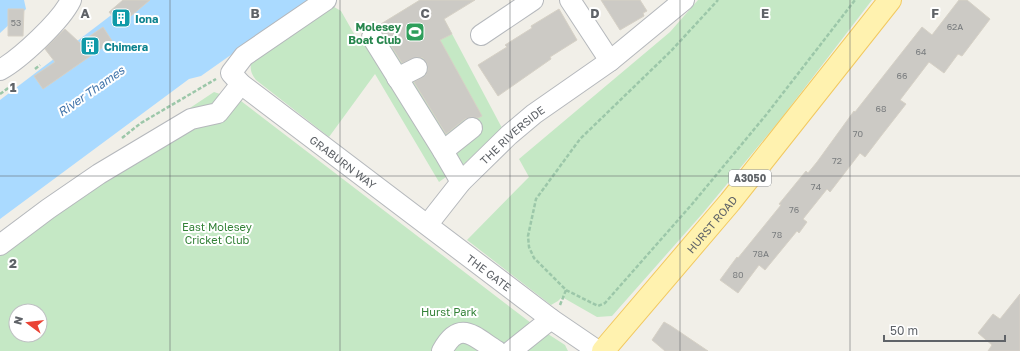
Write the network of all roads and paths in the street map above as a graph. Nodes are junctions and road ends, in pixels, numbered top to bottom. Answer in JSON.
{"nodes":[{"id":1,"x":71,"y":0,"type":"edge"},
{"id":2,"x":326,"y":0,"type":"edge"},
{"id":3,"x":533,"y":0,"type":"edge"},
{"id":4,"x":570,"y":0,"type":"edge"},
{"id":5,"x":684,"y":0,"type":"edge"},
{"id":6,"x":718,"y":0,"type":"edge"},
{"id":7,"x":855,"y":0,"type":"edge"},
{"id":8,"x":890,"y":0,"type":"edge"},
{"id":9,"x":481,"y":35,"type":"dead end"},
{"id":10,"x":372,"y":37,"type":"dead end"},
{"id":11,"x":610,"y":61,"type":"junction"},
{"id":12,"x":417,"y":68,"type":"dead end"},
{"id":13,"x":0,"y":70,"type":"edge"},
{"id":14,"x":397,"y":78,"type":"junction"},
{"id":15,"x":236,"y":79,"type":"junction"},
{"id":16,"x":472,"y":128,"type":"dead end"},
{"id":17,"x":443,"y":151,"type":"junction"},
{"id":18,"x":461,"y":182,"type":"junction"},
{"id":19,"x":428,"y":224,"type":"junction"},
{"id":20,"x":0,"y":245,"type":"edge"},
{"id":21,"x":457,"y":247,"type":"joint"},
{"id":22,"x":566,"y":290,"type":"junction"},
{"id":23,"x":552,"y":319,"type":"junction"},
{"id":24,"x":442,"y":351,"type":"edge"},
{"id":25,"x":497,"y":351,"type":"edge"},
{"id":26,"x":510,"y":351,"type":"edge"},
{"id":27,"x":598,"y":351,"type":"edge"},
{"id":28,"x":603,"y":351,"type":"edge"}],
"edges":[{"from":1,"to":13,"type":"street"},
{"from":2,"to":15,"type":"street"},
{"from":3,"to":9,"type":"street"},
{"from":4,"to":11,"type":"street"},
{"from":5,"to":11,"type":"street","name":"THE RIVERSIDE"},
{"from":6,"to":22,"type":"path"},
{"from":7,"to":22,"type":"path"},
{"from":8,"to":28,"type":"main road","name":"HURST ROAD","number":"A3050"},
{"from":10,"to":14,"type":"street"},
{"from":11,"to":18,"type":"street","name":"THE RIVERSIDE"},
{"from":12,"to":14,"type":"street"},
{"from":14,"to":17,"type":"street"},
{"from":15,"to":19,"type":"street","name":"GRABURN WAY"},
{"from":15,"to":20,"type":"street"},
{"from":16,"to":17,"type":"street"},
{"from":17,"to":18,"type":"street"},
{"from":18,"to":19,"type":"street","name":"THE RIVERSIDE"},
{"from":19,"to":21,"type":"street","name":"GRABURN WAY"},
{"from":21,"to":23,"type":"street","name":"THE GATE"},
{"from":22,"to":23,"type":"path"},
{"from":23,"to":26,"type":"street"},
{"from":23,"to":27,"type":"street"},
{"from":24,"to":25,"type":"street"}]}
